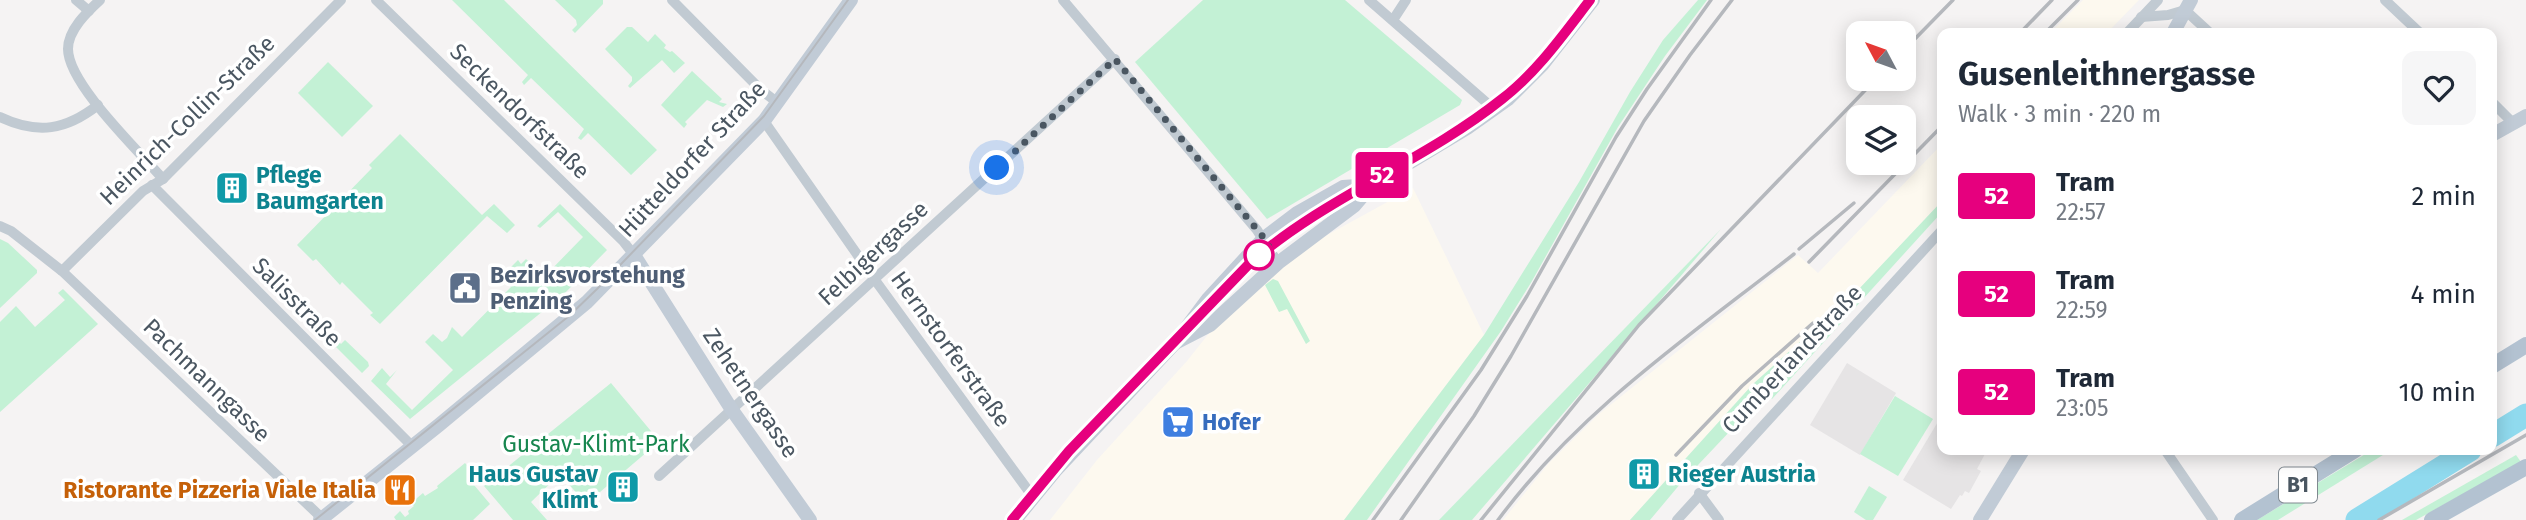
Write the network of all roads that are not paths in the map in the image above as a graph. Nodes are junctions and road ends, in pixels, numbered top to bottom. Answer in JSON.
{"nodes":[{"id":1,"x":76,"y":0,"type":"edge"},
{"id":2,"x":100,"y":0,"type":"edge"},
{"id":3,"x":341,"y":0,"type":"edge"},
{"id":4,"x":376,"y":0,"type":"edge"},
{"id":5,"x":672,"y":0,"type":"edge"},
{"id":6,"x":851,"y":0,"type":"edge"},
{"id":7,"x":1063,"y":0,"type":"edge"},
{"id":8,"x":1369,"y":0,"type":"edge"},
{"id":9,"x":1406,"y":0,"type":"edge"},
{"id":10,"x":1593,"y":0,"type":"edge"},
{"id":11,"x":2158,"y":0,"type":"edge"},
{"id":12,"x":2385,"y":0,"type":"edge"},
{"id":13,"x":2188,"y":5,"type":"edge"},
{"id":14,"x":89,"y":10,"type":"junction"},
{"id":15,"x":2141,"y":18,"type":"junction"},
{"id":16,"x":1392,"y":20,"type":"junction"},
{"id":17,"x":2132,"y":28,"type":"edge"},
{"id":18,"x":2176,"y":28,"type":"edge"},
{"id":19,"x":2206,"y":28,"type":"edge"},
{"id":20,"x":2415,"y":28,"type":"edge"},
{"id":21,"x":1115,"y":59,"type":"junction"},
{"id":22,"x":778,"y":103,"type":"junction"},
{"id":23,"x":98,"y":105,"type":"junction"},
{"id":24,"x":2497,"y":105,"type":"edge"},
{"id":25,"x":1494,"y":110,"type":"junction"},
{"id":26,"x":0,"y":117,"type":"edge"},
{"id":27,"x":2520,"y":119,"type":"edge"},
{"id":28,"x":764,"y":121,"type":"junction"},
{"id":29,"x":2497,"y":132,"type":"edge"},
{"id":30,"x":158,"y":182,"type":"junction"},
{"id":31,"x":1372,"y":185,"type":"junction"},
{"id":32,"x":0,"y":226,"type":"edge"},
{"id":33,"x":1937,"y":235,"type":"edge"},
{"id":34,"x":1264,"y":238,"type":"junction"},
{"id":35,"x":634,"y":255,"type":"junction"},
{"id":36,"x":1278,"y":263,"type":"junction"},
{"id":37,"x":62,"y":271,"type":"junction"},
{"id":38,"x":875,"y":280,"type":"junction"},
{"id":39,"x":1175,"y":343,"type":"junction"},
{"id":40,"x":2526,"y":345,"type":"edge"},
{"id":41,"x":2497,"y":360,"type":"edge"},
{"id":42,"x":732,"y":410,"type":"junction"},
{"id":43,"x":413,"y":447,"type":"junction"},
{"id":44,"x":2019,"y":455,"type":"edge"},
{"id":45,"x":2168,"y":455,"type":"edge"},
{"id":46,"x":2347,"y":455,"type":"edge"},
{"id":47,"x":2526,"y":467,"type":"edge"},
{"id":48,"x":659,"y":476,"type":"dead end"},
{"id":49,"x":1699,"y":493,"type":"junction"},
{"id":50,"x":1033,"y":497,"type":"junction"},
{"id":51,"x":322,"y":519,"type":"edge"},
{"id":52,"x":810,"y":520,"type":"edge"},
{"id":53,"x":1015,"y":520,"type":"edge"},
{"id":54,"x":1677,"y":520,"type":"edge"},
{"id":55,"x":1720,"y":520,"type":"edge"},
{"id":56,"x":1980,"y":520,"type":"edge"},
{"id":57,"x":2213,"y":520,"type":"edge"},
{"id":58,"x":2242,"y":520,"type":"edge"},
{"id":59,"x":2432,"y":520,"type":"edge"}],
"edges":[{"from":1,"to":14,"type":"street"},
{"from":2,"to":14,"type":"street","name":"Salisstraße"},
{"from":3,"to":30,"type":"street","name":"Heinrich-Collin-Straße"},
{"from":4,"to":35,"type":"street","name":"Seckendorfstraße"},
{"from":5,"to":22,"type":"street"},
{"from":6,"to":22,"type":"main road","name":"Hütteldorfer Straße"},
{"from":7,"to":21,"type":"street"},
{"from":8,"to":16,"type":"street"},
{"from":9,"to":16,"type":"street"},
{"from":10,"to":25,"type":"main road"},
{"from":11,"to":15,"type":"street"},
{"from":12,"to":20,"type":"street"},
{"from":13,"to":15,"type":"street"},
{"from":13,"to":18,"type":"main road"},
{"from":13,"to":19,"type":"street"},
{"from":14,"to":23,"type":"street","name":"Salisstraße"},
{"from":15,"to":17,"type":"street"},
{"from":16,"to":25,"type":"street"},
{"from":21,"to":34,"type":"street"},
{"from":21,"to":38,"type":"street","name":"Felbigergasse"},
{"from":22,"to":28,"type":"main road","name":"Hütteldorfer Straße"},
{"from":23,"to":26,"type":"street"},
{"from":23,"to":30,"type":"street","name":"Salisstraße"},
{"from":24,"to":27,"type":"street"},
{"from":25,"to":31,"type":"main road"},
{"from":27,"to":29,"type":"main road"},
{"from":28,"to":35,"type":"main road","name":"Hütteldorfer Straße"},
{"from":28,"to":38,"type":"street","name":"Hernstorferstraße"},
{"from":30,"to":37,"type":"street","name":"Heinrich-Collin-Straße"},
{"from":30,"to":43,"type":"street","name":"Salisstraße"},
{"from":31,"to":34,"type":"main road"},
{"from":31,"to":36,"type":"main road"},
{"from":32,"to":37,"type":"street","name":"Pachmanngasse"},
{"from":33,"to":49,"type":"street","name":"Cumberlandstraße"},
{"from":34,"to":36,"type":"street"},
{"from":34,"to":39,"type":"main road"},
{"from":35,"to":42,"type":"main road","name":"Zehetnergasse"},
{"from":35,"to":43,"type":"main road","name":"Hütteldorfer Straße"},
{"from":36,"to":39,"type":"main road"},
{"from":37,"to":51,"type":"street","name":"Pachmanngasse"},
{"from":38,"to":42,"type":"street","name":"Felbigergasse"},
{"from":38,"to":50,"type":"street","name":"Hernstorferstraße"},
{"from":39,"to":50,"type":"main road"},
{"from":40,"to":41,"type":"main road"},
{"from":42,"to":48,"type":"street","name":"Felbigergasse"},
{"from":42,"to":52,"type":"main road","name":"Zehetnergasse"},
{"from":43,"to":51,"type":"main road","name":"Hütteldorfer Straße"},
{"from":44,"to":56,"type":"main road"},
{"from":45,"to":57,"type":"street"},
{"from":46,"to":58,"type":"main road","number":"B1"},
{"from":47,"to":59,"type":"main road"},
{"from":49,"to":54,"type":"street","name":"Cumberlandstraße"},
{"from":49,"to":55,"type":"street"},
{"from":50,"to":53,"type":"main road"}]}
